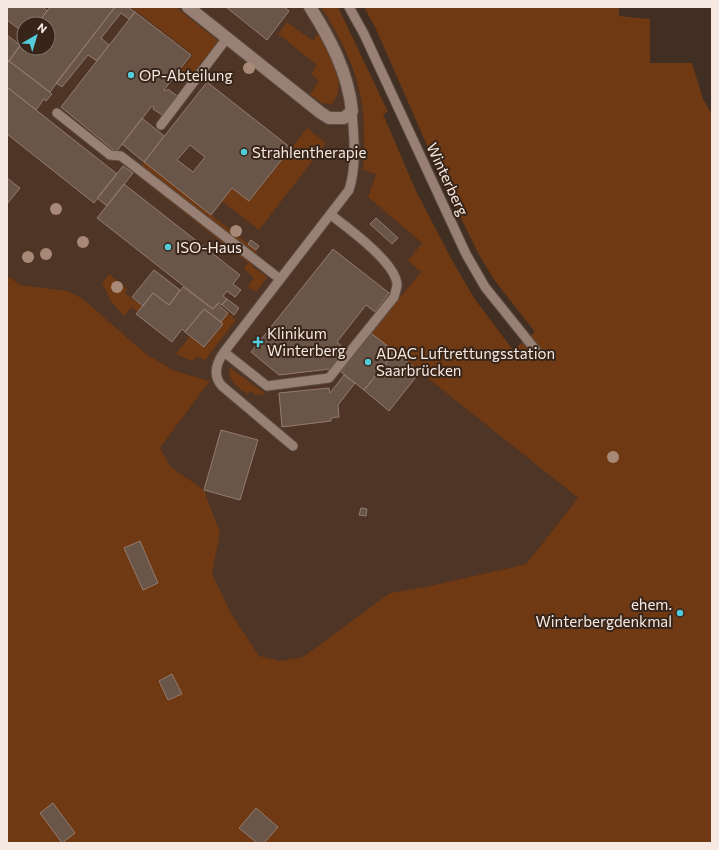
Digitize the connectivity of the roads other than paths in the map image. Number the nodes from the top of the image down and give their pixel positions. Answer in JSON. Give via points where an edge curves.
{"nodes":[{"id":1,"x":188,"y":7,"type":"edge"},
{"id":2,"x":310,"y":7,"type":"edge"},
{"id":3,"x":349,"y":7,"type":"edge"},
{"id":4,"x":227,"y":38,"type":"junction"},
{"id":5,"x":352,"y":111,"type":"junction"},
{"id":6,"x":58,"y":112,"type":"dead end"},
{"id":7,"x":160,"y":125,"type":"dead end"},
{"id":8,"x":331,"y":215,"type":"junction"},
{"id":9,"x":280,"y":279,"type":"junction"},
{"id":10,"x":224,"y":352,"type":"junction"},
{"id":11,"x":538,"y":353,"type":"dead end"},
{"id":12,"x":293,"y":446,"type":"dead end"}],
"edges":[{"from":1,"to":4,"type":"street"},
{"from":2,"to":5,"type":"street","via":[[339,59],[348,86]]},
{"from":3,"to":11,"type":"lane","name":"Winterberg","via":[[466,254],[485,287]]},
{"from":4,"to":5,"type":"street","via":[[329,118],[344,118]]},
{"from":4,"to":7,"type":"lane"},
{"from":5,"to":8,"type":"lane","via":[[352,179],[349,190]]},
{"from":6,"to":9,"type":"lane","via":[[110,155],[121,156]]},
{"from":8,"to":9,"type":"lane"},
{"from":8,"to":10,"type":"lane","via":[[383,260],[397,285],[394,297],[329,378],[267,386]]},
{"from":9,"to":10,"type":"lane"},
{"from":10,"to":12,"type":"lane","via":[[216,369],[216,377],[222,386]]}]}
